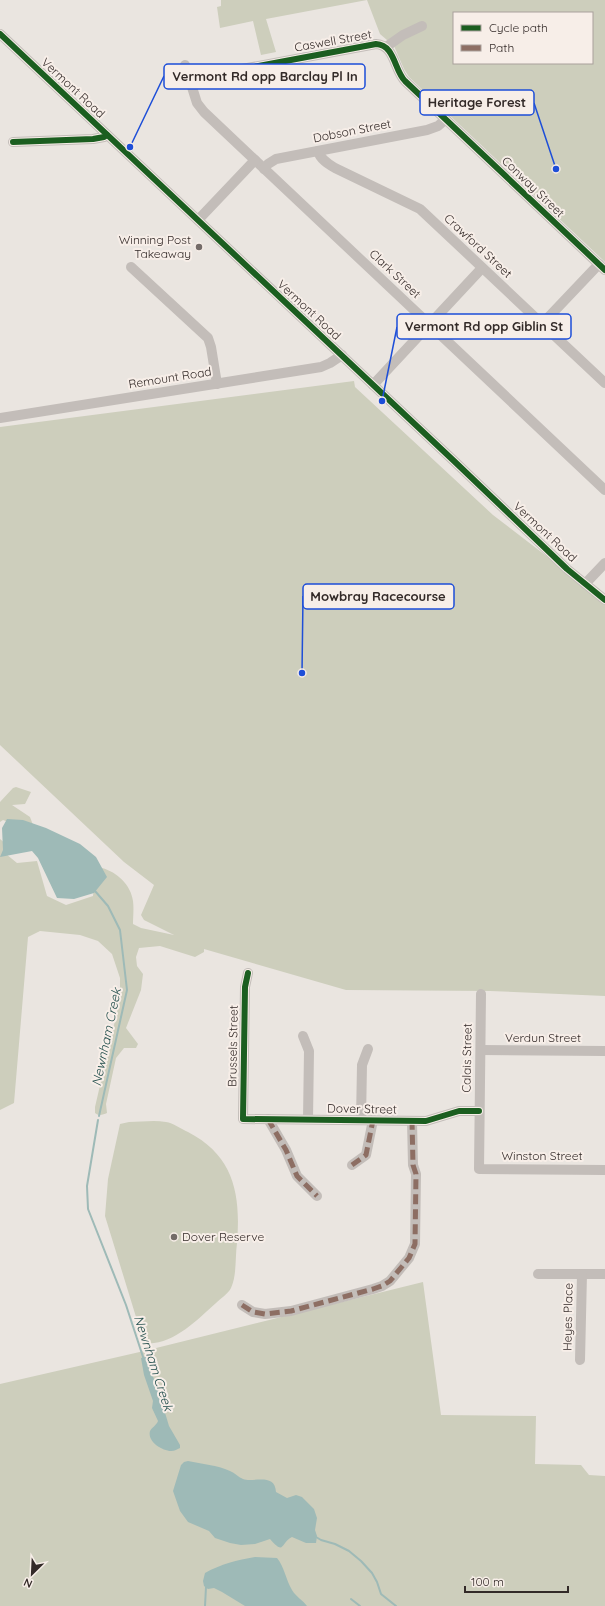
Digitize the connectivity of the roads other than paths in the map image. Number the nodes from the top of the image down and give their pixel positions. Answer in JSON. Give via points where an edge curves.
{"nodes":[{"id":1,"x":422,"y":26,"type":"dead end"},
{"id":2,"x":0,"y":34,"type":"edge"},
{"id":3,"x":386,"y":47,"type":"junction"},
{"id":4,"x":185,"y":65,"type":"dead end"},
{"id":5,"x":189,"y":79,"type":"junction"},
{"id":6,"x":446,"y":119,"type":"junction"},
{"id":7,"x":107,"y":135,"type":"junction"},
{"id":8,"x":13,"y":142,"type":"dead end"},
{"id":9,"x":318,"y":151,"type":"junction"},
{"id":10,"x":255,"y":160,"type":"junction"},
{"id":11,"x":264,"y":169,"type":"junction"},
{"id":12,"x":198,"y":220,"type":"junction"},
{"id":13,"x":131,"y":267,"type":"dead end"},
{"id":14,"x":482,"y":268,"type":"junction"},
{"id":15,"x":602,"y":268,"type":"edge"},
{"id":16,"x":543,"y":323,"type":"junction"},
{"id":17,"x":429,"y":324,"type":"junction"},
{"id":18,"x":342,"y":355,"type":"junction"},
{"id":19,"x":605,"y":383,"type":"edge"},
{"id":20,"x":217,"y":384,"type":"junction"},
{"id":21,"x":373,"y":385,"type":"junction"},
{"id":22,"x":0,"y":418,"type":"edge"},
{"id":23,"x":605,"y":490,"type":"edge"},
{"id":24,"x":605,"y":563,"type":"edge"},
{"id":25,"x":585,"y":584,"type":"junction"},
{"id":26,"x":605,"y":600,"type":"edge"},
{"id":27,"x":248,"y":973,"type":"dead end"},
{"id":28,"x":481,"y":994,"type":"dead end"},
{"id":29,"x":303,"y":1036,"type":"dead end"},
{"id":30,"x":368,"y":1049,"type":"dead end"},
{"id":31,"x":481,"y":1050,"type":"junction"},
{"id":32,"x":605,"y":1051,"type":"edge"},
{"id":33,"x":479,"y":1111,"type":"junction"},
{"id":34,"x":243,"y":1118,"type":"joint"},
{"id":35,"x":268,"y":1119,"type":"junction"},
{"id":36,"x":308,"y":1119,"type":"junction"},
{"id":37,"x":361,"y":1120,"type":"junction"},
{"id":38,"x":373,"y":1120,"type":"junction"},
{"id":39,"x":412,"y":1121,"type":"junction"},
{"id":40,"x":352,"y":1165,"type":"dead end"},
{"id":41,"x":479,"y":1169,"type":"joint"},
{"id":42,"x":605,"y":1170,"type":"edge"},
{"id":43,"x":317,"y":1196,"type":"dead end"},
{"id":44,"x":538,"y":1274,"type":"dead end"},
{"id":45,"x":582,"y":1274,"type":"junction"},
{"id":46,"x":605,"y":1274,"type":"edge"},
{"id":47,"x":242,"y":1305,"type":"dead end"},
{"id":48,"x":580,"y":1360,"type":"dead end"}],
"edges":[{"from":1,"to":3,"type":"street"},
{"from":2,"to":7,"type":"street","name":"Vermont Road"},
{"from":3,"to":5,"type":"street","name":"Caswell Street","via":[[376,44]]},
{"from":3,"to":6,"type":"street","name":"Caswell Street","via":[[401,78]]},
{"from":4,"to":5,"type":"street","name":"Clark Street"},
{"from":5,"to":10,"type":"street","name":"Clark Street","via":[[200,107]]},
{"from":6,"to":9,"type":"street","name":"Dobson Street","via":[[438,126],[427,130]]},
{"from":6,"to":15,"type":"street","name":"Conway Street"},
{"from":7,"to":8,"type":"street","via":[[93,139]]},
{"from":7,"to":12,"type":"street","name":"Vermont Road"},
{"from":9,"to":11,"type":"street","name":"Dobson Street","via":[[276,159]]},
{"from":9,"to":14,"type":"street","name":"Crawford Street","via":[[319,155],[335,168],[420,209]]},
{"from":10,"to":11,"type":"street","name":"Clark Street"},
{"from":10,"to":12,"type":"street"},
{"from":11,"to":17,"type":"street","name":"Clark Street"},
{"from":12,"to":18,"type":"street","name":"Vermont Road"},
{"from":13,"to":20,"type":"street","via":[[208,338]]},
{"from":14,"to":16,"type":"street","name":"Crawford Street"},
{"from":14,"to":17,"type":"street"},
{"from":15,"to":16,"type":"street"},
{"from":16,"to":19,"type":"street","name":"Crawford Street"},
{"from":17,"to":21,"type":"street"},
{"from":17,"to":23,"type":"street","name":"Clark Street"},
{"from":18,"to":20,"type":"street","name":"Remount Road","via":[[321,367]]},
{"from":18,"to":21,"type":"street","name":"Vermont Road"},
{"from":20,"to":22,"type":"street","name":"Remount Road"},
{"from":21,"to":25,"type":"street","name":"Vermont Road"},
{"from":24,"to":25,"type":"street"},
{"from":25,"to":26,"type":"street","name":"Vermont Road"},
{"from":27,"to":34,"type":"street","name":"Brussels Street","via":[[245,987]]},
{"from":28,"to":31,"type":"street","name":"Calais Street"},
{"from":29,"to":36,"type":"street","via":[[308,1051]]},
{"from":30,"to":37,"type":"street","via":[[362,1065]]},
{"from":31,"to":32,"type":"street","name":"Verdun Street"},
{"from":31,"to":33,"type":"street","name":"Calais Street"},
{"from":33,"to":39,"type":"street","name":"Dover Street","via":[[459,1111],[426,1121]]},
{"from":33,"to":41,"type":"street","name":"Calais Street"},
{"from":34,"to":35,"type":"street","name":"Dover Street"},
{"from":35,"to":36,"type":"street","name":"Dover Street"},
{"from":35,"to":43,"type":"street","via":[[286,1150],[296,1176]]},
{"from":36,"to":37,"type":"street","name":"Dover Street"},
{"from":37,"to":38,"type":"street","name":"Dover Street"},
{"from":38,"to":39,"type":"street","name":"Dover Street"},
{"from":38,"to":40,"type":"street","via":[[366,1155]]},
{"from":39,"to":47,"type":"street","via":[[413,1165],[416,1174],[415,1244],[409,1258],[390,1280],[373,1289],[291,1311],[265,1314],[253,1312]]},
{"from":41,"to":42,"type":"street","name":"Winston Street"},
{"from":44,"to":45,"type":"street"},
{"from":45,"to":46,"type":"street"},
{"from":45,"to":48,"type":"street","name":"Heyes Place"}]}
